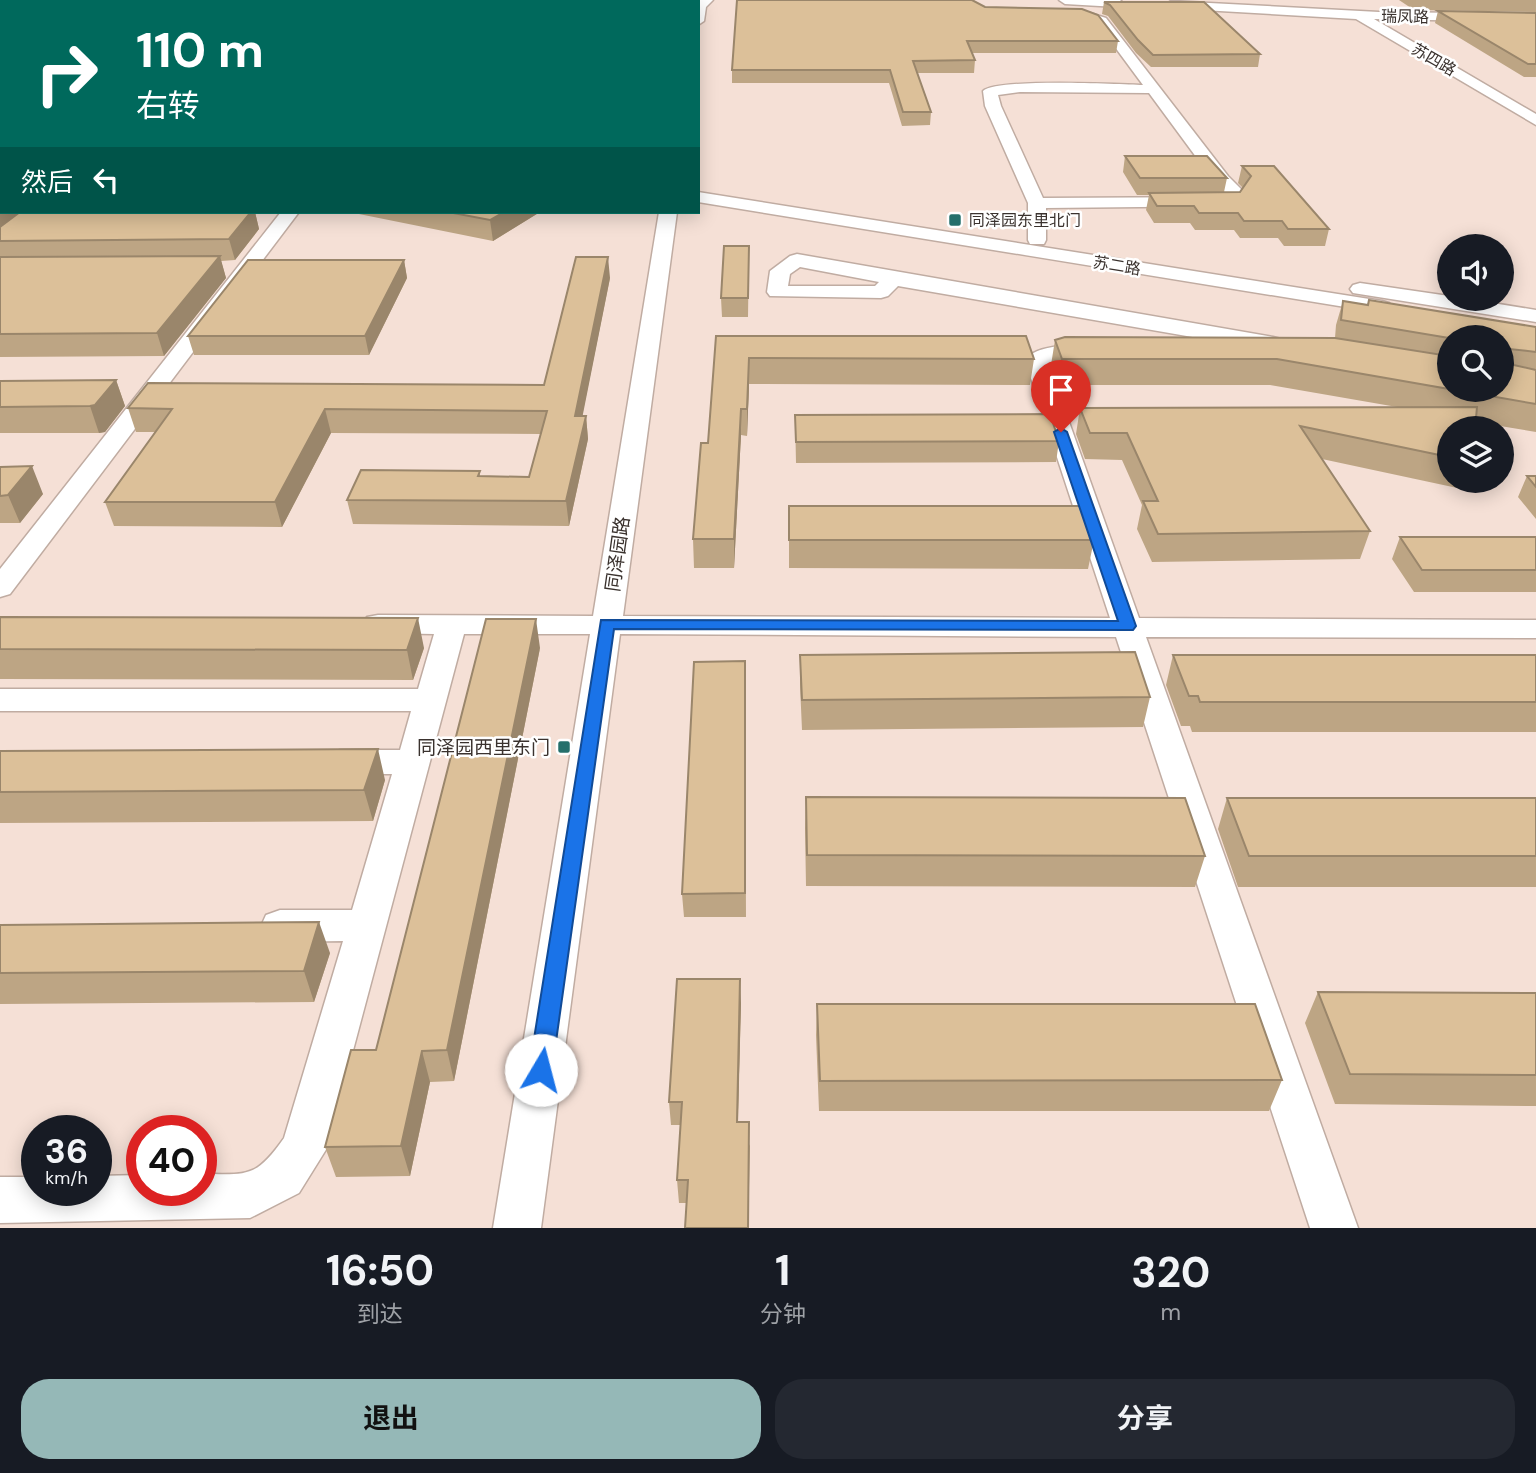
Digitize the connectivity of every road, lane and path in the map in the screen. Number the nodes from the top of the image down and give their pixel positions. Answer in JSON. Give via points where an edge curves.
{"nodes":[{"id":1,"x":1065,"y":0,"type":"edge"},
{"id":2,"x":1331,"y":0,"type":"edge"},
{"id":3,"x":1353,"y":0,"type":"edge"},
{"id":4,"x":1134,"y":4,"type":"edge"},
{"id":5,"x":1162,"y":5,"type":"edge"},
{"id":6,"x":1054,"y":13,"type":"edge"},
{"id":7,"x":1356,"y":15,"type":"junction"},
{"id":8,"x":1379,"y":16,"type":"junction"},
{"id":9,"x":1536,"y":18,"type":"edge"},
{"id":10,"x":1151,"y":89,"type":"junction"},
{"id":11,"x":1529,"y":100,"type":"edge"},
{"id":12,"x":1536,"y":109,"type":"edge"},
{"id":13,"x":1536,"y":120,"type":"edge"},
{"id":14,"x":700,"y":186,"type":"edge"},
{"id":15,"x":700,"y":197,"type":"edge"},
{"id":16,"x":1037,"y":203,"type":"junction"},
{"id":17,"x":667,"y":214,"type":"edge"},
{"id":18,"x":287,"y":216,"type":"edge"},
{"id":19,"x":257,"y":220,"type":"dead end"},
{"id":20,"x":1037,"y":240,"type":"junction"},
{"id":21,"x":219,"y":269,"type":"edge"},
{"id":22,"x":247,"y":269,"type":"junction"},
{"id":23,"x":893,"y":279,"type":"junction"},
{"id":24,"x":1536,"y":316,"type":"edge"},
{"id":25,"x":1536,"y":331,"type":"edge"},
{"id":26,"x":1217,"y":334,"type":"junction"},
{"id":27,"x":1299,"y":348,"type":"edge"},
{"id":28,"x":11,"y":558,"type":"edge"},
{"id":29,"x":0,"y":588,"type":"edge"},
{"id":30,"x":356,"y":624,"type":"edge"},
{"id":31,"x":452,"y":624,"type":"junction"},
{"id":32,"x":606,"y":624,"type":"junction"},
{"id":33,"x":1128,"y":626,"type":"junction"},
{"id":34,"x":1536,"y":629,"type":"edge"},
{"id":35,"x":0,"y":700,"type":"edge"},
{"id":36,"x":431,"y":700,"type":"junction"},
{"id":37,"x":304,"y":762,"type":"edge"},
{"id":38,"x":414,"y":762,"type":"junction"},
{"id":39,"x":368,"y":925,"type":"junction"},
{"id":40,"x":246,"y":926,"type":"edge"},
{"id":41,"x":0,"y":1199,"type":"edge"},
{"id":42,"x":517,"y":1228,"type":"edge"},
{"id":43,"x":1335,"y":1228,"type":"edge"}],
"edges":[{"from":1,"to":4,"type":"street"},
{"from":2,"to":7,"type":"street","name":"苏四路"},
{"from":3,"to":8,"type":"street","name":"苏四路"},
{"from":5,"to":7,"type":"street","name":"瑞凤路"},
{"from":6,"to":10,"type":"street","via":[[1082,14],[1102,21]]},
{"from":7,"to":8,"type":"street","name":"瑞凤路"},
{"from":7,"to":13,"type":"street","name":"苏四路"},
{"from":8,"to":9,"type":"street","name":"瑞凤路"},
{"from":8,"to":11,"type":"street","name":"苏四路"},
{"from":10,"to":16,"type":"street","via":[[990,91]]},
{"from":10,"to":16,"type":"street","via":[[1236,193],[1230,202]]},
{"from":11,"to":12,"type":"street","name":"苏四路"},
{"from":14,"to":20,"type":"street","name":"苏二路"},
{"from":15,"to":25,"type":"street","name":"苏二路"},
{"from":16,"to":20,"type":"street"},
{"from":17,"to":32,"type":"street","name":"同泽园路"},
{"from":18,"to":19,"type":"street"},
{"from":18,"to":22,"type":"street"},
{"from":20,"to":24,"type":"street","name":"苏二路"},
{"from":21,"to":22,"type":"street"},
{"from":22,"to":28,"type":"street"},
{"from":23,"to":23,"type":"street","via":[[881,292],[777,292],[780,271],[797,260]]},
{"from":23,"to":26,"type":"street"},
{"from":26,"to":27,"type":"street"},
{"from":26,"to":33,"type":"street","via":[[1208,352],[1061,352],[1036,360]]},
{"from":28,"to":29,"type":"street"},
{"from":30,"to":31,"type":"street"},
{"from":31,"to":32,"type":"street"},
{"from":31,"to":36,"type":"street"},
{"from":32,"to":33,"type":"street"},
{"from":32,"to":42,"type":"street","name":"同泽园路"},
{"from":33,"to":34,"type":"street"},
{"from":33,"to":43,"type":"street"},
{"from":35,"to":36,"type":"street"},
{"from":36,"to":38,"type":"street"},
{"from":37,"to":38,"type":"street"},
{"from":38,"to":39,"type":"street"},
{"from":39,"to":40,"type":"street"},
{"from":39,"to":41,"type":"street","via":[[304,1148],[283,1178],[250,1196]]}]}
